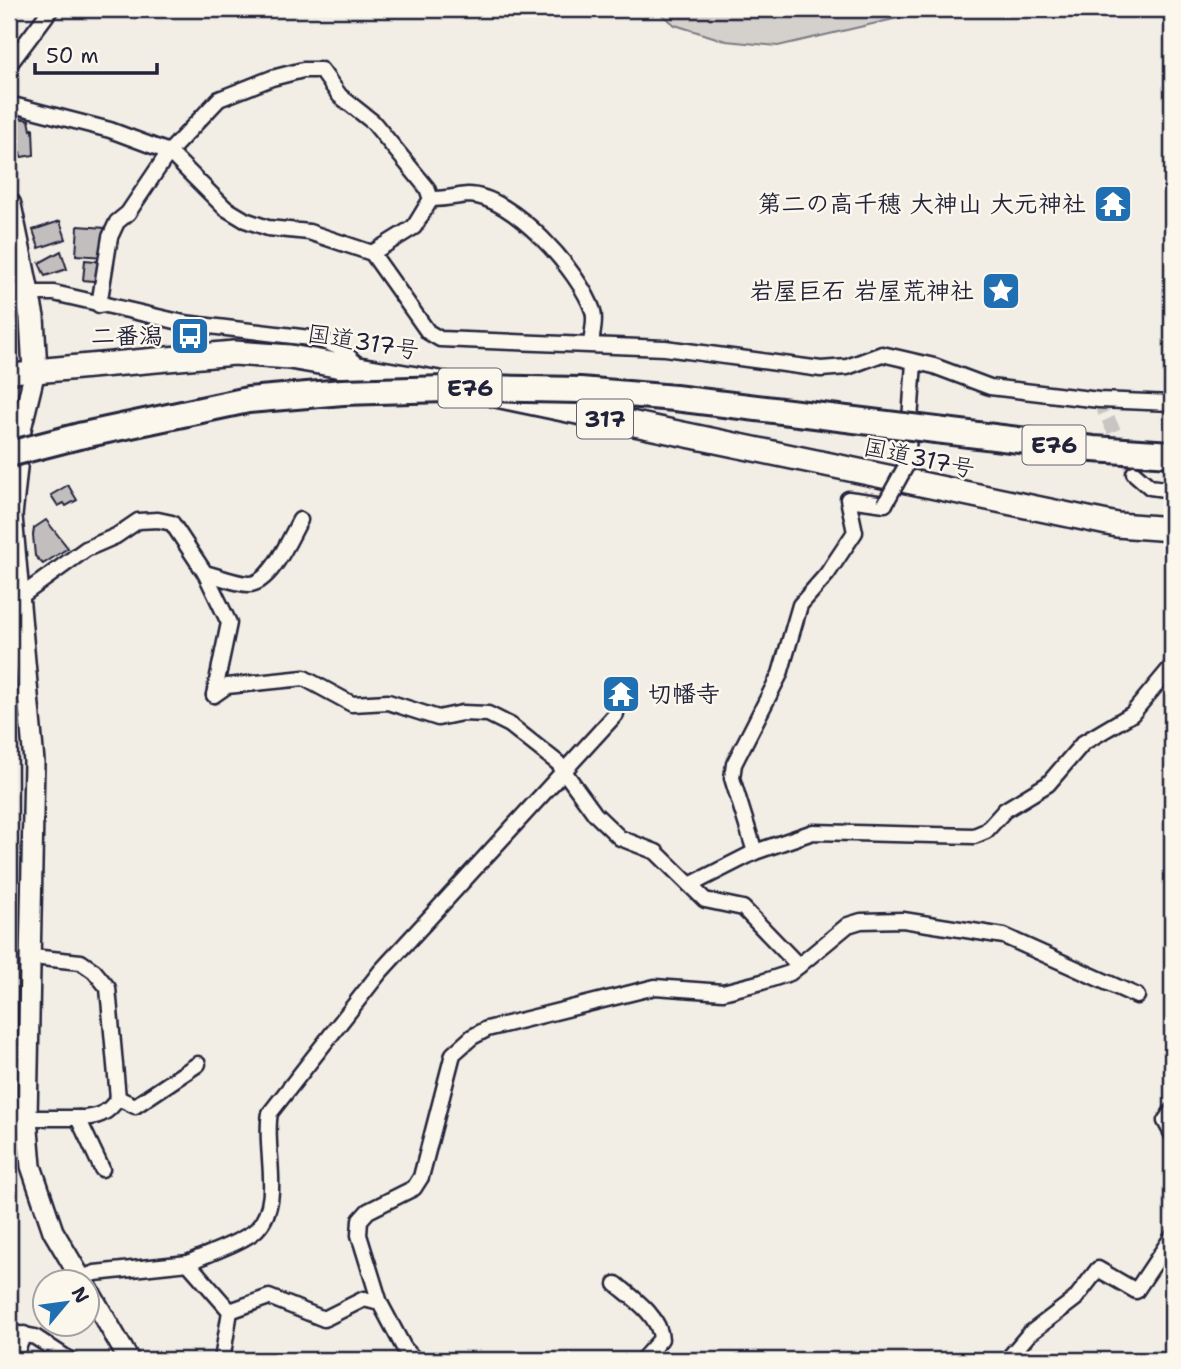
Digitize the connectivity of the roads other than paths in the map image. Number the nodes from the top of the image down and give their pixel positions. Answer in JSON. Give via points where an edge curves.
{"nodes":[{"id":1,"x":51,"y":9,"type":"edge"},
{"id":2,"x":9,"y":65,"type":"edge"},
{"id":3,"x":9,"y":104,"type":"edge"},
{"id":4,"x":169,"y":152,"type":"junction"},
{"id":5,"x":431,"y":199,"type":"junction"},
{"id":6,"x":9,"y":205,"type":"edge"},
{"id":7,"x":372,"y":253,"type":"junction"},
{"id":8,"x":15,"y":262,"type":"edge"},
{"id":9,"x":29,"y":293,"type":"junction"},
{"id":10,"x":99,"y":304,"type":"junction"},
{"id":11,"x":591,"y":343,"type":"junction"},
{"id":12,"x":914,"y":362,"type":"junction"},
{"id":13,"x":360,"y":368,"type":"junction"},
{"id":14,"x":34,"y":371,"type":"junction"},
{"id":15,"x":9,"y":374,"type":"edge"},
{"id":16,"x":1172,"y":403,"type":"edge"},
{"id":17,"x":9,"y":454,"type":"edge"},
{"id":18,"x":1172,"y":454,"type":"edge"},
{"id":19,"x":1134,"y":473,"type":"tunnel mouth"},
{"id":20,"x":1172,"y":490,"type":"edge"},
{"id":21,"x":300,"y":520,"type":"dead end"},
{"id":22,"x":1172,"y":529,"type":"edge"},
{"id":23,"x":11,"y":538,"type":"edge"},
{"id":24,"x":205,"y":573,"type":"junction"},
{"id":25,"x":17,"y":599,"type":"junction"},
{"id":26,"x":1172,"y":666,"type":"edge"},
{"id":27,"x":616,"y":714,"type":"dead end"},
{"id":28,"x":564,"y":771,"type":"junction"},
{"id":29,"x":755,"y":852,"type":"junction"},
{"id":30,"x":690,"y":885,"type":"junction"},
{"id":31,"x":32,"y":957,"type":"junction"},
{"id":32,"x":799,"y":966,"type":"junction"},
{"id":33,"x":1136,"y":996,"type":"dead end"},
{"id":34,"x":198,"y":1064,"type":"dead end"},
{"id":35,"x":118,"y":1098,"type":"junction"},
{"id":36,"x":1172,"y":1111,"type":"edge"},
{"id":37,"x":27,"y":1118,"type":"junction"},
{"id":38,"x":78,"y":1118,"type":"junction"},
{"id":39,"x":1172,"y":1134,"type":"edge"},
{"id":40,"x":102,"y":1169,"type":"dead end"},
{"id":41,"x":1172,"y":1240,"type":"edge"},
{"id":42,"x":188,"y":1263,"type":"junction"},
{"id":43,"x":75,"y":1268,"type":"edge"},
{"id":44,"x":102,"y":1272,"type":"edge"},
{"id":45,"x":616,"y":1284,"type":"dead end"},
{"id":46,"x":380,"y":1303,"type":"junction"},
{"id":47,"x":230,"y":1311,"type":"junction"},
{"id":48,"x":102,"y":1314,"type":"edge"},
{"id":49,"x":16,"y":1333,"type":"edge"},
{"id":50,"x":13,"y":1360,"type":"edge"},
{"id":51,"x":70,"y":1360,"type":"edge"},
{"id":52,"x":129,"y":1360,"type":"edge"},
{"id":53,"x":222,"y":1360,"type":"edge"},
{"id":54,"x":415,"y":1360,"type":"edge"},
{"id":55,"x":642,"y":1360,"type":"edge"},
{"id":56,"x":1007,"y":1360,"type":"edge"}],
"edges":[{"from":1,"to":2,"type":"street"},
{"from":3,"to":4,"type":"street","via":[[75,119]]},
{"from":4,"to":5,"type":"street","via":[[219,99],[272,78],[321,69],[340,96],[373,121]]},
{"from":4,"to":7,"type":"street","via":[[225,208],[245,220],[268,228],[309,232]]},
{"from":4,"to":10,"type":"street","via":[[113,229]]},
{"from":5,"to":7,"type":"street","via":[[414,226]]},
{"from":5,"to":11,"type":"street","via":[[469,195],[515,212],[574,273],[594,314]]},
{"from":6,"to":8,"type":"highway"},
{"from":7,"to":11,"type":"street","via":[[428,332],[440,339]]},
{"from":8,"to":9,"type":"highway"},
{"from":9,"to":10,"type":"street","via":[[54,293]]},
{"from":9,"to":14,"type":"highway"},
{"from":10,"to":13,"type":"street","via":[[184,323],[318,339],[338,347]]},
{"from":11,"to":12,"type":"street","via":[[821,369],[847,367],[882,355]]},
{"from":12,"to":16,"type":"street","via":[[990,387]]},
{"from":12,"to":29,"type":"street","bridge":true,"via":[[907,464],[885,504],[848,499],[855,531],[800,605],[780,674],[734,764],[732,778]]},
{"from":13,"to":14,"type":"highway","name":"国道317号","number":"317","via":[[234,353]]},
{"from":13,"to":22,"type":"highway","name":"国道317号","number":"317","via":[[1117,525]]},
{"from":14,"to":15,"type":"street"},
{"from":14,"to":23,"type":"main road","via":[[21,429]]},
{"from":17,"to":18,"type":"highway","number":"E76","bridge":true,"via":[[248,400],[480,388],[675,398],[1093,449]]},
{"from":19,"to":20,"type":"street","via":[[1150,487]]},
{"from":21,"to":24,"type":"street","via":[[263,579],[250,584]]},
{"from":23,"to":25,"type":"main road"},
{"from":24,"to":25,"type":"street","via":[[172,523],[138,521],[86,549]]},
{"from":24,"to":28,"type":"street","via":[[229,623],[214,695],[228,685],[304,678],[352,704],[388,702],[438,718],[488,714],[510,725]]},
{"from":25,"to":31,"type":"main road","via":[[34,762]]},
{"from":26,"to":29,"type":"street","via":[[1132,714],[1083,743],[1048,784],[1005,810],[986,831],[974,836],[813,832]]},
{"from":27,"to":28,"type":"street"},
{"from":28,"to":30,"type":"street","via":[[595,814],[620,838],[656,852]]},
{"from":28,"to":42,"type":"street","via":[[380,972],[270,1113],[266,1131],[271,1191],[267,1215],[256,1231]]},
{"from":29,"to":30,"type":"street"},
{"from":30,"to":32,"type":"street","via":[[705,900],[743,908]]},
{"from":31,"to":35,"type":"street","via":[[81,962],[108,988]]},
{"from":31,"to":37,"type":"main road"},
{"from":32,"to":33,"type":"street","via":[[848,925],[903,920],[1004,936]]},
{"from":32,"to":46,"type":"street","via":[[790,973],[723,992],[655,986],[487,1029],[472,1037],[453,1054],[421,1177],[414,1188],[359,1220],[359,1235]]},
{"from":34,"to":35,"type":"street","via":[[135,1107]]},
{"from":35,"to":38,"type":"street","via":[[110,1111]]},
{"from":36,"to":39,"type":"street","via":[[1165,1121]]},
{"from":37,"to":38,"type":"street"},
{"from":37,"to":43,"type":"main road","via":[[31,1166],[53,1231]]},
{"from":38,"to":40,"type":"street"},
{"from":41,"to":56,"type":"street","via":[[1136,1291],[1098,1269],[1075,1298],[1029,1334]]},
{"from":42,"to":44,"type":"street"},
{"from":42,"to":47,"type":"street"},
{"from":45,"to":55,"type":"street","via":[[639,1302],[661,1329],[661,1339]]},
{"from":46,"to":47,"type":"street","via":[[364,1299],[324,1319],[269,1297]]},
{"from":46,"to":54,"type":"street"},
{"from":47,"to":53,"type":"street"},
{"from":48,"to":52,"type":"main road"},
{"from":49,"to":50,"type":"street"},
{"from":49,"to":51,"type":"street","via":[[35,1337]]}]}
